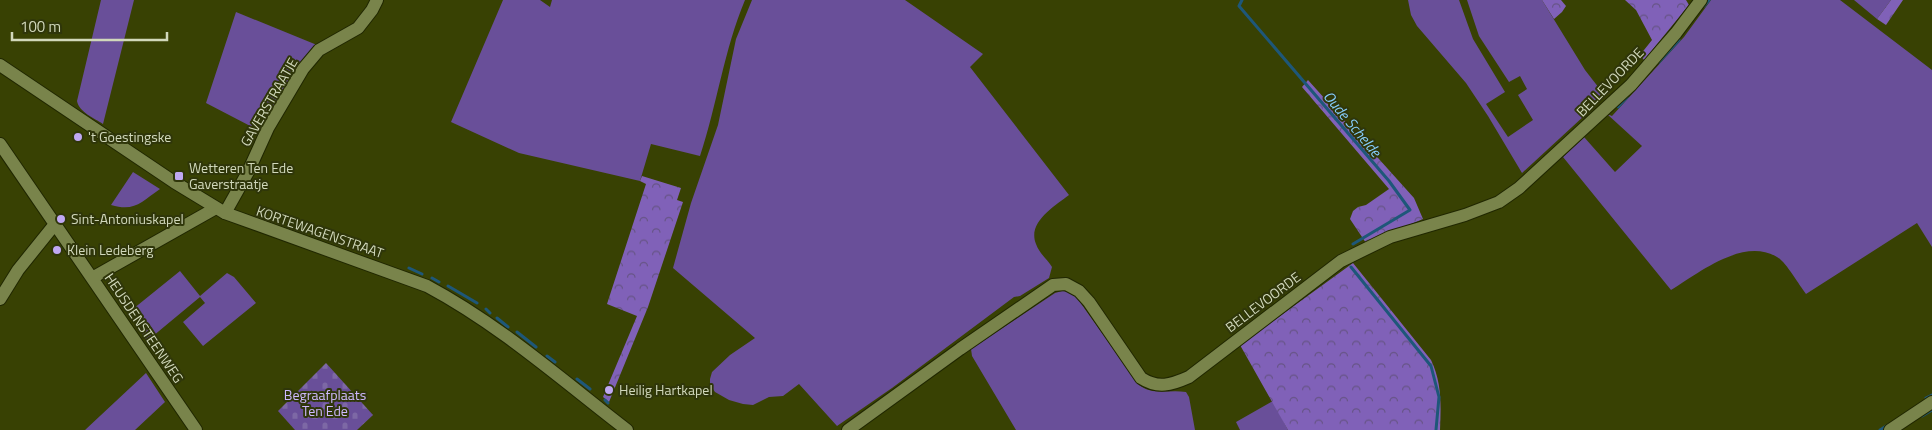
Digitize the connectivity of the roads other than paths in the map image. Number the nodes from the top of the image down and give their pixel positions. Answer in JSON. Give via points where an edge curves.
{"nodes":[{"id":1,"x":376,"y":0,"type":"edge"},
{"id":2,"x":1701,"y":0,"type":"edge"},
{"id":3,"x":0,"y":65,"type":"edge"},
{"id":4,"x":0,"y":144,"type":"edge"},
{"id":5,"x":221,"y":211,"type":"junction"},
{"id":6,"x":55,"y":224,"type":"junction"},
{"id":7,"x":92,"y":278,"type":"junction"},
{"id":8,"x":0,"y":300,"type":"edge"},
{"id":9,"x":1932,"y":402,"type":"edge"},
{"id":10,"x":196,"y":430,"type":"edge"},
{"id":11,"x":627,"y":430,"type":"edge"},
{"id":12,"x":848,"y":430,"type":"edge"},
{"id":13,"x":1890,"y":430,"type":"edge"}],
"edges":[{"from":1,"to":5,"type":"street","name":"GAVERSTRAATJE","via":[[358,28],[319,50],[303,69],[268,128],[248,172]]},
{"from":2,"to":12,"type":"street","name":"BELLEVOORDE","via":[[1630,85],[1519,188],[1499,202],[1390,237],[1341,261],[1188,377],[1165,386],[1141,378],[1079,291],[1066,284],[1053,285]]},
{"from":3,"to":5,"type":"street","name":"KORTEWAGENSTRAAT"},
{"from":4,"to":6,"type":"street","name":"HEUSDENSTEENWEG"},
{"from":5,"to":7,"type":"street"},
{"from":5,"to":11,"type":"street","name":"KORTEWAGENSTRAAT","via":[[427,286],[454,300]]},
{"from":6,"to":7,"type":"street","name":"HEUSDENSTEENWEG"},
{"from":6,"to":8,"type":"street","via":[[18,270]]},
{"from":7,"to":10,"type":"street","name":"HEUSDENSTEENWEG"},
{"from":9,"to":13,"type":"street"}]}
